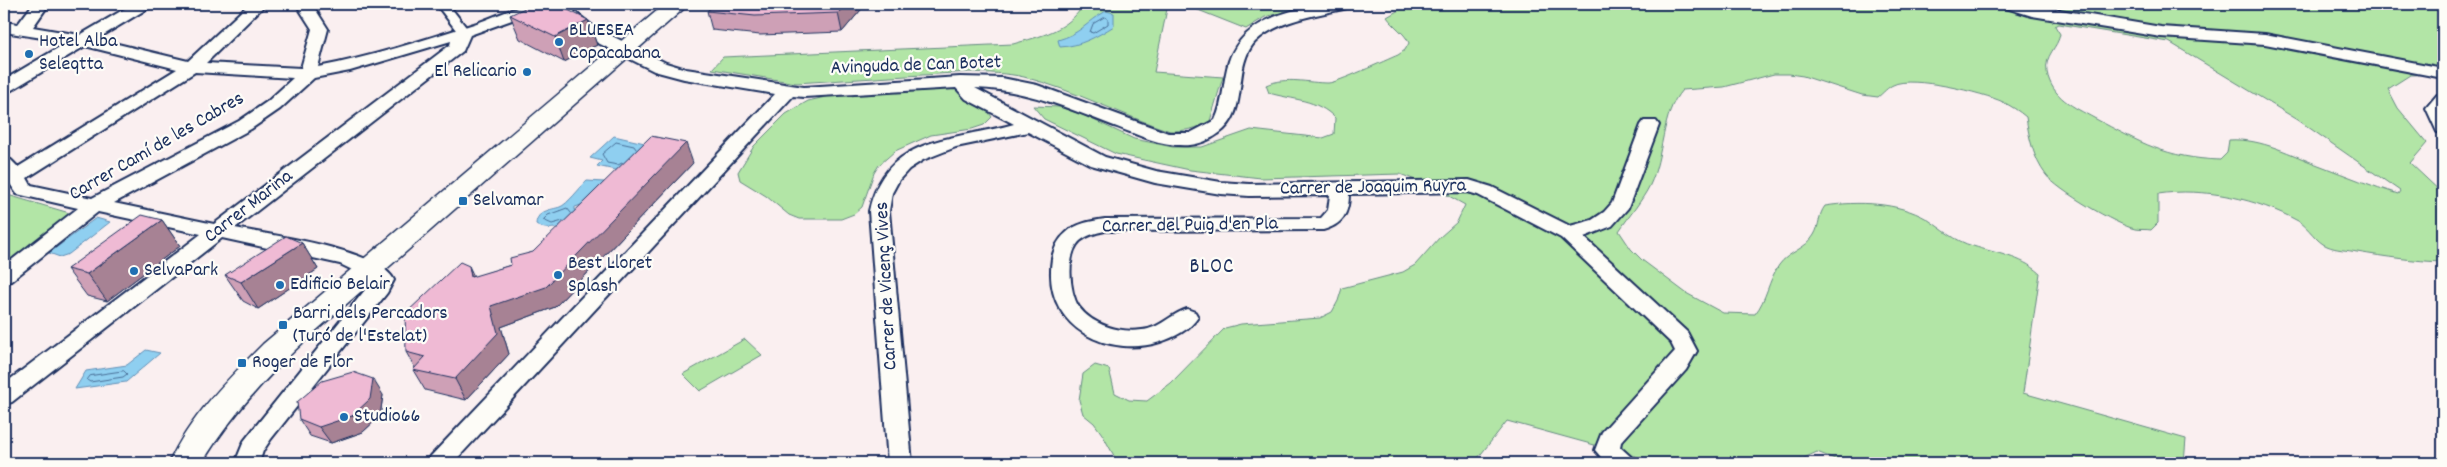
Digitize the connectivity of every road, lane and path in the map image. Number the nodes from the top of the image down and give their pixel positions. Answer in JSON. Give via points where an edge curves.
{"nodes":[{"id":1,"x":40,"y":4,"type":"edge"},
{"id":2,"x":144,"y":4,"type":"edge"},
{"id":3,"x":258,"y":4,"type":"edge"},
{"id":4,"x":304,"y":4,"type":"edge"},
{"id":5,"x":442,"y":4,"type":"edge"},
{"id":6,"x":542,"y":4,"type":"edge"},
{"id":7,"x":555,"y":4,"type":"edge"},
{"id":8,"x":668,"y":4,"type":"edge"},
{"id":9,"x":678,"y":4,"type":"edge"},
{"id":10,"x":1345,"y":4,"type":"edge"},
{"id":11,"x":2009,"y":4,"type":"edge"},
{"id":12,"x":4,"y":27,"type":"edge"},
{"id":13,"x":21,"y":31,"type":"junction"},
{"id":14,"x":463,"y":31,"type":"junction"},
{"id":15,"x":80,"y":40,"type":"junction"},
{"id":16,"x":622,"y":50,"type":"junction"},
{"id":17,"x":192,"y":67,"type":"junction"},
{"id":18,"x":2443,"y":73,"type":"edge"},
{"id":19,"x":308,"y":74,"type":"junction"},
{"id":20,"x":968,"y":82,"type":"junction"},
{"id":21,"x":1011,"y":84,"type":"junction"},
{"id":22,"x":4,"y":87,"type":"edge"},
{"id":23,"x":788,"y":91,"type":"junction"},
{"id":24,"x":2443,"y":99,"type":"edge"},
{"id":25,"x":990,"y":102,"type":"junction"},
{"id":26,"x":1009,"y":114,"type":"junction"},
{"id":27,"x":1029,"y":124,"type":"junction"},
{"id":28,"x":1650,"y":125,"type":"dead end"},
{"id":29,"x":2443,"y":128,"type":"edge"},
{"id":30,"x":975,"y":137,"type":"junction"},
{"id":31,"x":10,"y":170,"type":"edge"},
{"id":32,"x":1340,"y":187,"type":"junction"},
{"id":33,"x":93,"y":206,"type":"junction"},
{"id":34,"x":218,"y":231,"type":"junction"},
{"id":35,"x":1568,"y":233,"type":"junction"},
{"id":36,"x":369,"y":268,"type":"junction"},
{"id":37,"x":4,"y":276,"type":"edge"},
{"id":38,"x":1187,"y":317,"type":"dead end"},
{"id":39,"x":4,"y":396,"type":"edge"},
{"id":40,"x":190,"y":454,"type":"edge"},
{"id":41,"x":170,"y":463,"type":"edge"},
{"id":42,"x":247,"y":463,"type":"edge"},
{"id":43,"x":438,"y":463,"type":"edge"},
{"id":44,"x":900,"y":463,"type":"edge"},
{"id":45,"x":1622,"y":463,"type":"edge"}],
"edges":[{"from":1,"to":13,"type":"street"},
{"from":2,"to":15,"type":"street"},
{"from":3,"to":17,"type":"street"},
{"from":4,"to":19,"type":"street","via":[[320,28]]},
{"from":5,"to":14,"type":"street"},
{"from":6,"to":14,"type":"street","via":[[480,28]]},
{"from":7,"to":16,"type":"street","name":"Avinguda de Can Botet","via":[[588,31]]},
{"from":8,"to":16,"type":"main road","via":[[632,35]]},
{"from":9,"to":16,"type":"main road"},
{"from":10,"to":21,"type":"street","name":"Avinguda de Can Botet","via":[[1276,23],[1253,34],[1240,54],[1226,115],[1222,123],[1204,135],[1166,139],[1153,136]]},
{"from":11,"to":18,"type":"street","via":[[2032,11],[2161,32],[2264,39]]},
{"from":12,"to":13,"type":"street"},
{"from":13,"to":15,"type":"street"},
{"from":14,"to":19,"type":"street","via":[[344,67]]},
{"from":14,"to":34,"type":"street","name":"Carrer Marina","via":[[457,47]]},
{"from":15,"to":17,"type":"street"},
{"from":15,"to":22,"type":"street"},
{"from":16,"to":23,"type":"street","name":"Avinguda de Can Botet","via":[[676,72]]},
{"from":16,"to":36,"type":"main road"},
{"from":17,"to":19,"type":"street"},
{"from":17,"to":31,"type":"street"},
{"from":19,"to":33,"type":"street","name":"Carrer Camí de les Cabres","via":[[274,105],[245,125]]},
{"from":20,"to":21,"type":"street","name":"Avinguda de Can Botet"},
{"from":20,"to":23,"type":"street","name":"Avinguda de Can Botet"},
{"from":20,"to":25,"type":"street","name":"Carrer de Joaquim Ruyra","via":[[967,91]]},
{"from":21,"to":25,"type":"street","via":[[994,93]]},
{"from":23,"to":43,"type":"street"},
{"from":24,"to":29,"type":"street","via":[[2435,108]]},
{"from":25,"to":26,"type":"street","name":"Carrer de Joaquim Ruyra"},
{"from":26,"to":27,"type":"street","name":"Carrer de Joaquim Ruyra"},
{"from":26,"to":30,"type":"street","name":"Carrer de Vicenç Vives"},
{"from":27,"to":30,"type":"street","name":"Carrer de Vicenç Vives","via":[[1017,130]]},
{"from":27,"to":32,"type":"street","name":"Carrer de Joaquim Ruyra","via":[[1098,161],[1155,177],[1234,189]]},
{"from":28,"to":35,"type":"street","via":[[1622,204],[1615,214],[1585,231]]},
{"from":30,"to":44,"type":"street","name":"Carrer de Vicenç Vives","via":[[933,148],[910,159],[892,174],[882,193],[879,211]]},
{"from":31,"to":33,"type":"street","via":[[24,190]]},
{"from":32,"to":35,"type":"street","name":"Carrer de Joaquim Ruyra","via":[[1469,186]]},
{"from":32,"to":38,"type":"street","name":"Carrer del Puig d'en Pla","via":[[1337,215],[1334,220],[1322,224],[1105,225],[1084,230],[1066,244],[1059,266],[1064,294],[1073,314],[1091,327],[1109,335],[1153,337]]},
{"from":33,"to":34,"type":"street"},
{"from":33,"to":37,"type":"street","name":"Carrer Camí de les Cabres"},
{"from":34,"to":36,"type":"street","via":[[345,258]]},
{"from":34,"to":39,"type":"street","name":"Carrer Marina"},
{"from":35,"to":45,"type":"street","name":"Carrer de Joaquim Ruyra","via":[[1679,338],[1686,351],[1678,364],[1610,438],[1607,450]]},
{"from":36,"to":40,"type":"main road","via":[[259,366],[217,413]]},
{"from":36,"to":42,"type":"street","via":[[382,276],[384,280],[380,288],[262,433]]},
{"from":40,"to":41,"type":"street"}]}
